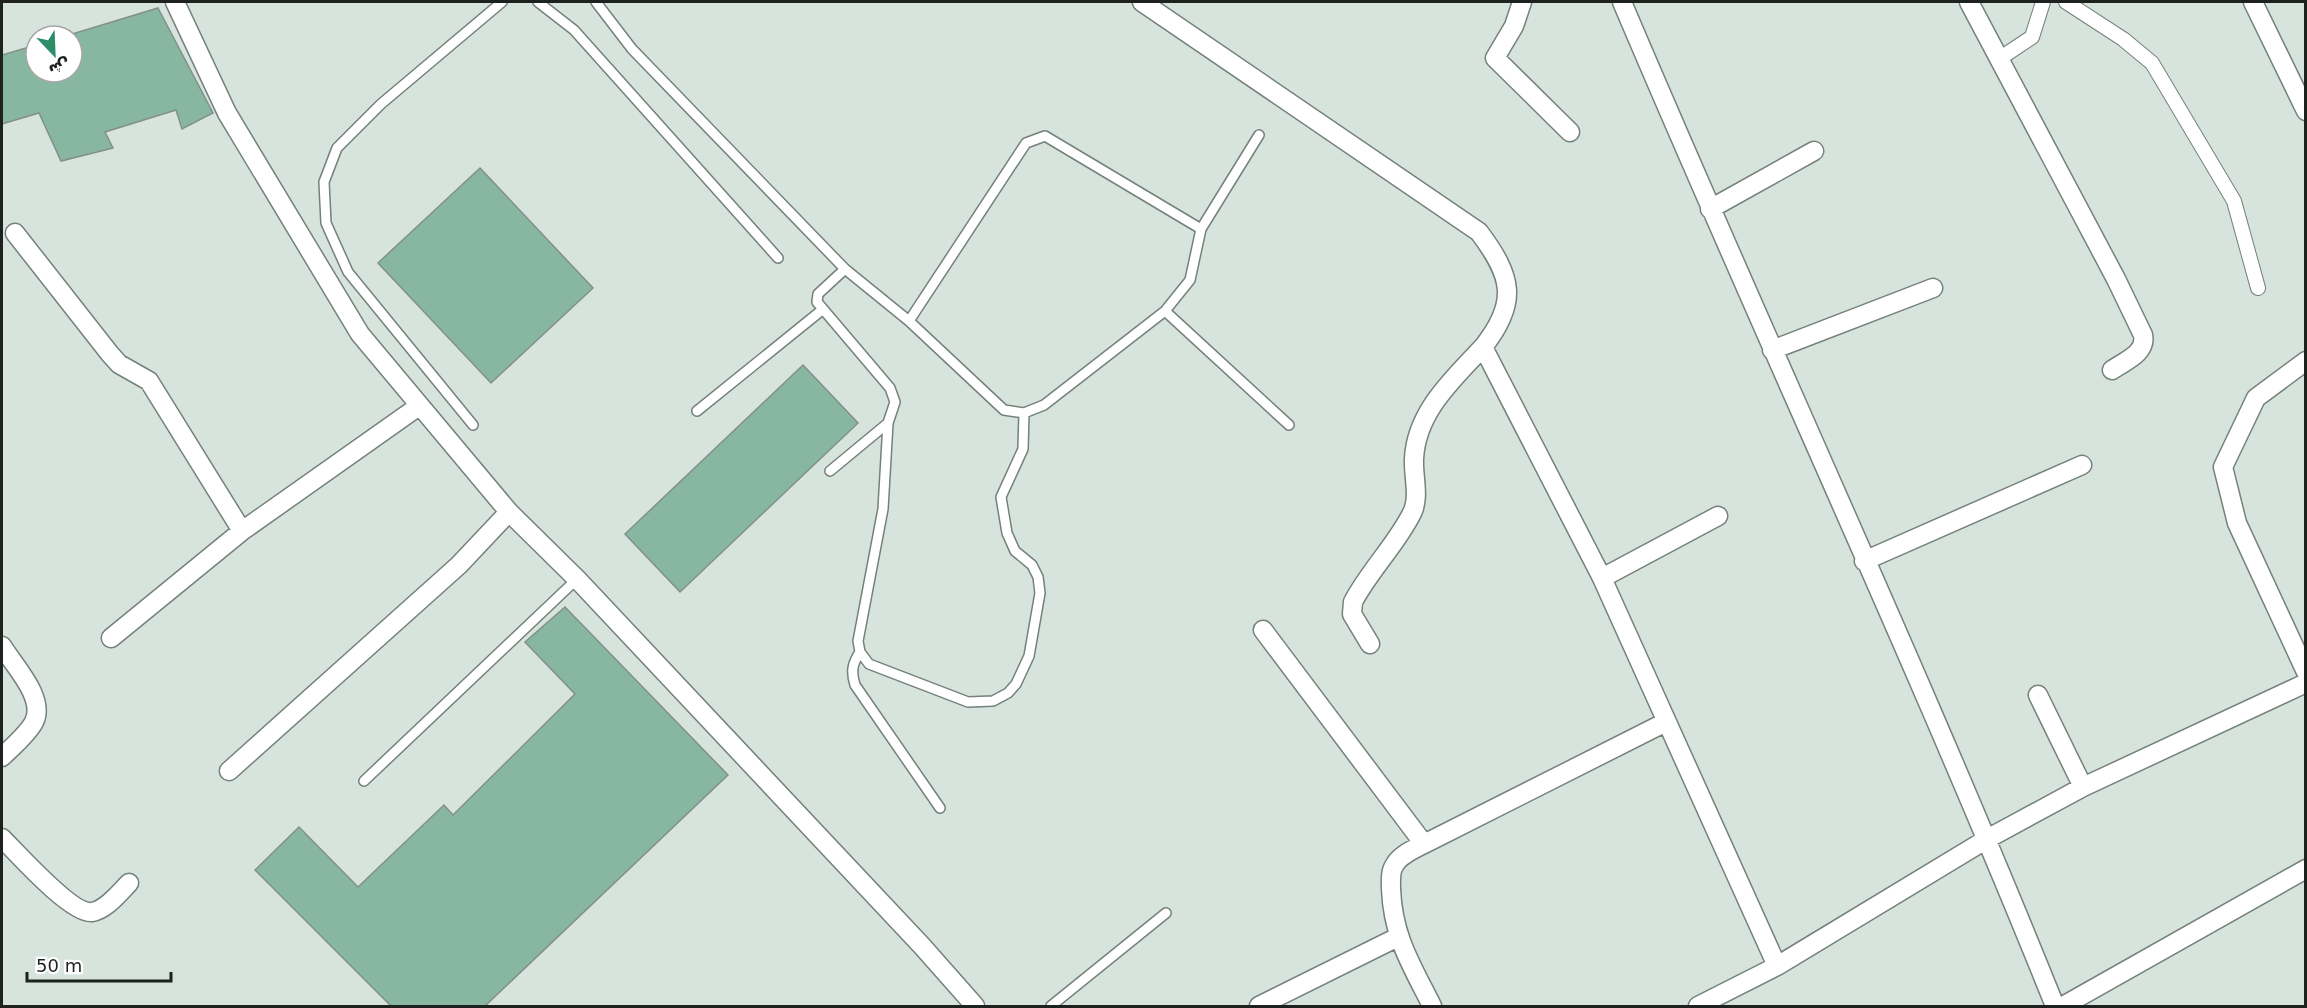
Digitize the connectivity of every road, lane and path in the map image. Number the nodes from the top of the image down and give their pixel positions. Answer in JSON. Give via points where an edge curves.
{"nodes":[{"id":1,"x":176,"y":2,"type":"edge"},
{"id":2,"x":502,"y":2,"type":"edge"},
{"id":3,"x":538,"y":2,"type":"edge"},
{"id":4,"x":596,"y":2,"type":"edge"},
{"id":5,"x":1142,"y":2,"type":"edge"},
{"id":6,"x":1522,"y":2,"type":"edge"},
{"id":7,"x":1622,"y":2,"type":"edge"},
{"id":8,"x":1969,"y":2,"type":"edge"},
{"id":9,"x":2043,"y":2,"type":"edge"},
{"id":10,"x":2066,"y":2,"type":"edge"},
{"id":11,"x":2253,"y":2,"type":"edge"},
{"id":12,"x":1999,"y":59,"type":"junction"},
{"id":13,"x":2306,"y":111,"type":"edge"},
{"id":14,"x":1569,"y":132,"type":"dead end"},
{"id":15,"x":1259,"y":135,"type":"dead end"},
{"id":16,"x":1814,"y":151,"type":"dead end"},
{"id":17,"x":1710,"y":209,"type":"junction"},
{"id":18,"x":1201,"y":229,"type":"junction"},
{"id":19,"x":15,"y":233,"type":"dead end"},
{"id":20,"x":778,"y":258,"type":"dead end"},
{"id":21,"x":845,"y":269,"type":"junction"},
{"id":22,"x":1933,"y":288,"type":"dead end"},
{"id":23,"x":2258,"y":288,"type":"dead end"},
{"id":24,"x":822,"y":310,"type":"junction"},
{"id":25,"x":1166,"y":311,"type":"junction"},
{"id":26,"x":909,"y":321,"type":"junction"},
{"id":27,"x":1483,"y":348,"type":"junction"},
{"id":28,"x":1772,"y":350,"type":"junction"},
{"id":29,"x":2306,"y":361,"type":"edge"},
{"id":30,"x":2112,"y":370,"type":"dead end"},
{"id":31,"x":419,"y":406,"type":"junction"},
{"id":32,"x":697,"y":411,"type":"dead end"},
{"id":33,"x":1024,"y":413,"type":"junction"},
{"id":34,"x":888,"y":423,"type":"junction"},
{"id":35,"x":473,"y":425,"type":"dead end"},
{"id":36,"x":1289,"y":425,"type":"dead end"},
{"id":37,"x":2082,"y":465,"type":"dead end"},
{"id":38,"x":830,"y":471,"type":"dead end"},
{"id":39,"x":509,"y":512,"type":"junction"},
{"id":40,"x":1718,"y":516,"type":"dead end"},
{"id":41,"x":242,"y":531,"type":"junction"},
{"id":42,"x":1864,"y":561,"type":"junction"},
{"id":43,"x":1602,"y":578,"type":"junction"},
{"id":44,"x":577,"y":579,"type":"junction"},
{"id":45,"x":1263,"y":630,"type":"dead end"},
{"id":46,"x":111,"y":638,"type":"dead end"},
{"id":47,"x":1370,"y":644,"type":"dead end"},
{"id":48,"x":2,"y":646,"type":"edge"},
{"id":49,"x":860,"y":652,"type":"junction"},
{"id":50,"x":2306,"y":672,"type":"edge"},
{"id":51,"x":2306,"y":683,"type":"edge"},
{"id":52,"x":2038,"y":695,"type":"dead end"},
{"id":53,"x":1666,"y":722,"type":"junction"},
{"id":54,"x":2,"y":757,"type":"edge"},
{"id":55,"x":229,"y":771,"type":"dead end"},
{"id":56,"x":364,"y":781,"type":"dead end"},
{"id":57,"x":2083,"y":788,"type":"junction"},
{"id":58,"x":940,"y":808,"type":"dead end"},
{"id":59,"x":2,"y":838,"type":"edge"},
{"id":60,"x":1988,"y":839,"type":"junction"},
{"id":61,"x":1424,"y":844,"type":"junction"},
{"id":62,"x":2306,"y":869,"type":"edge"},
{"id":63,"x":129,"y":883,"type":"dead end"},
{"id":64,"x":1166,"y":913,"type":"dead end"},
{"id":65,"x":1398,"y":937,"type":"junction"},
{"id":66,"x":1778,"y":966,"type":"junction"},
{"id":67,"x":975,"y":1006,"type":"edge"},
{"id":68,"x":1051,"y":1006,"type":"edge"},
{"id":69,"x":1258,"y":1006,"type":"edge"},
{"id":70,"x":1432,"y":1006,"type":"edge"},
{"id":71,"x":1698,"y":1006,"type":"edge"},
{"id":72,"x":2055,"y":1006,"type":"edge"},
{"id":73,"x":2063,"y":1006,"type":"edge"}],
"edges":[{"from":1,"to":31,"type":"street","via":[[227,113],[325,278],[360,334]]},
{"from":2,"to":35,"type":"lane","via":[[381,104],[337,148],[324,182],[326,223],[348,272]]},
{"from":3,"to":20,"type":"lane","via":[[574,30]]},
{"from":4,"to":21,"type":"lane","via":[[632,49]]},
{"from":5,"to":27,"type":"street","via":[[1479,232],[1499,259],[1509,286],[1497,330]]},
{"from":6,"to":14,"type":"street","via":[[1514,26],[1495,58]]},
{"from":7,"to":17,"type":"street"},
{"from":8,"to":12,"type":"street"},
{"from":9,"to":12,"type":"street","via":[[2031,37]]},
{"from":10,"to":23,"type":"street","via":[[2152,63],[2234,201]]},
{"from":11,"to":13,"type":"street"},
{"from":12,"to":30,"type":"street","via":[[2143,335],[2142,350]]},
{"from":15,"to":18,"type":"lane"},
{"from":16,"to":17,"type":"street"},
{"from":17,"to":28,"type":"street"},
{"from":18,"to":25,"type":"lane","via":[[1190,280]]},
{"from":18,"to":26,"type":"lane","via":[[1045,136],[1026,143]]},
{"from":19,"to":41,"type":"street","via":[[119,364],[149,381]]},
{"from":21,"to":24,"type":"lane","via":[[819,294],[817,302]]},
{"from":21,"to":26,"type":"lane"},
{"from":22,"to":28,"type":"street"},
{"from":24,"to":32,"type":"lane"},
{"from":24,"to":34,"type":"lane","via":[[890,388],[895,402]]},
{"from":25,"to":33,"type":"lane","via":[[1044,405]]},
{"from":25,"to":36,"type":"lane"},
{"from":26,"to":33,"type":"lane","via":[[1004,410]]},
{"from":27,"to":43,"type":"street"},
{"from":27,"to":47,"type":"street","via":[[1432,405],[1418,432],[1413,512],[1353,602],[1352,614]]},
{"from":28,"to":42,"type":"street"},
{"from":29,"to":50,"type":"street","via":[[2256,398],[2223,467],[2238,523]]},
{"from":31,"to":39,"type":"street"},
{"from":31,"to":41,"type":"street"},
{"from":33,"to":49,"type":"lane","via":[[1023,449],[1001,497],[1007,533],[1015,551],[1032,565],[1040,593],[1029,656],[1016,684],[993,701],[968,702],[869,664]]},
{"from":34,"to":38,"type":"lane"},
{"from":34,"to":49,"type":"lane","via":[[883,509],[858,641]]},
{"from":37,"to":42,"type":"street"},
{"from":39,"to":44,"type":"street"},
{"from":39,"to":55,"type":"street","via":[[459,565]]},
{"from":40,"to":43,"type":"street"},
{"from":41,"to":46,"type":"street"},
{"from":42,"to":60,"type":"street"},
{"from":43,"to":53,"type":"street"},
{"from":44,"to":56,"type":"lane"},
{"from":44,"to":67,"type":"street"},
{"from":45,"to":61,"type":"street"},
{"from":48,"to":54,"type":"street","via":[[37,706],[29,730]]},
{"from":49,"to":58,"type":"lane","via":[[853,662],[855,685]]},
{"from":51,"to":57,"type":"street"},
{"from":52,"to":57,"type":"street"},
{"from":53,"to":61,"type":"street"},
{"from":53,"to":66,"type":"street"},
{"from":57,"to":60,"type":"street"},
{"from":59,"to":63,"type":"street","via":[[83,912],[106,905]]},
{"from":60,"to":66,"type":"street"},
{"from":60,"to":72,"type":"street"},
{"from":61,"to":65,"type":"street","via":[[1393,866],[1393,918]]},
{"from":62,"to":73,"type":"street"},
{"from":64,"to":68,"type":"lane"},
{"from":65,"to":69,"type":"street"},
{"from":65,"to":70,"type":"street"},
{"from":66,"to":71,"type":"street"}]}
